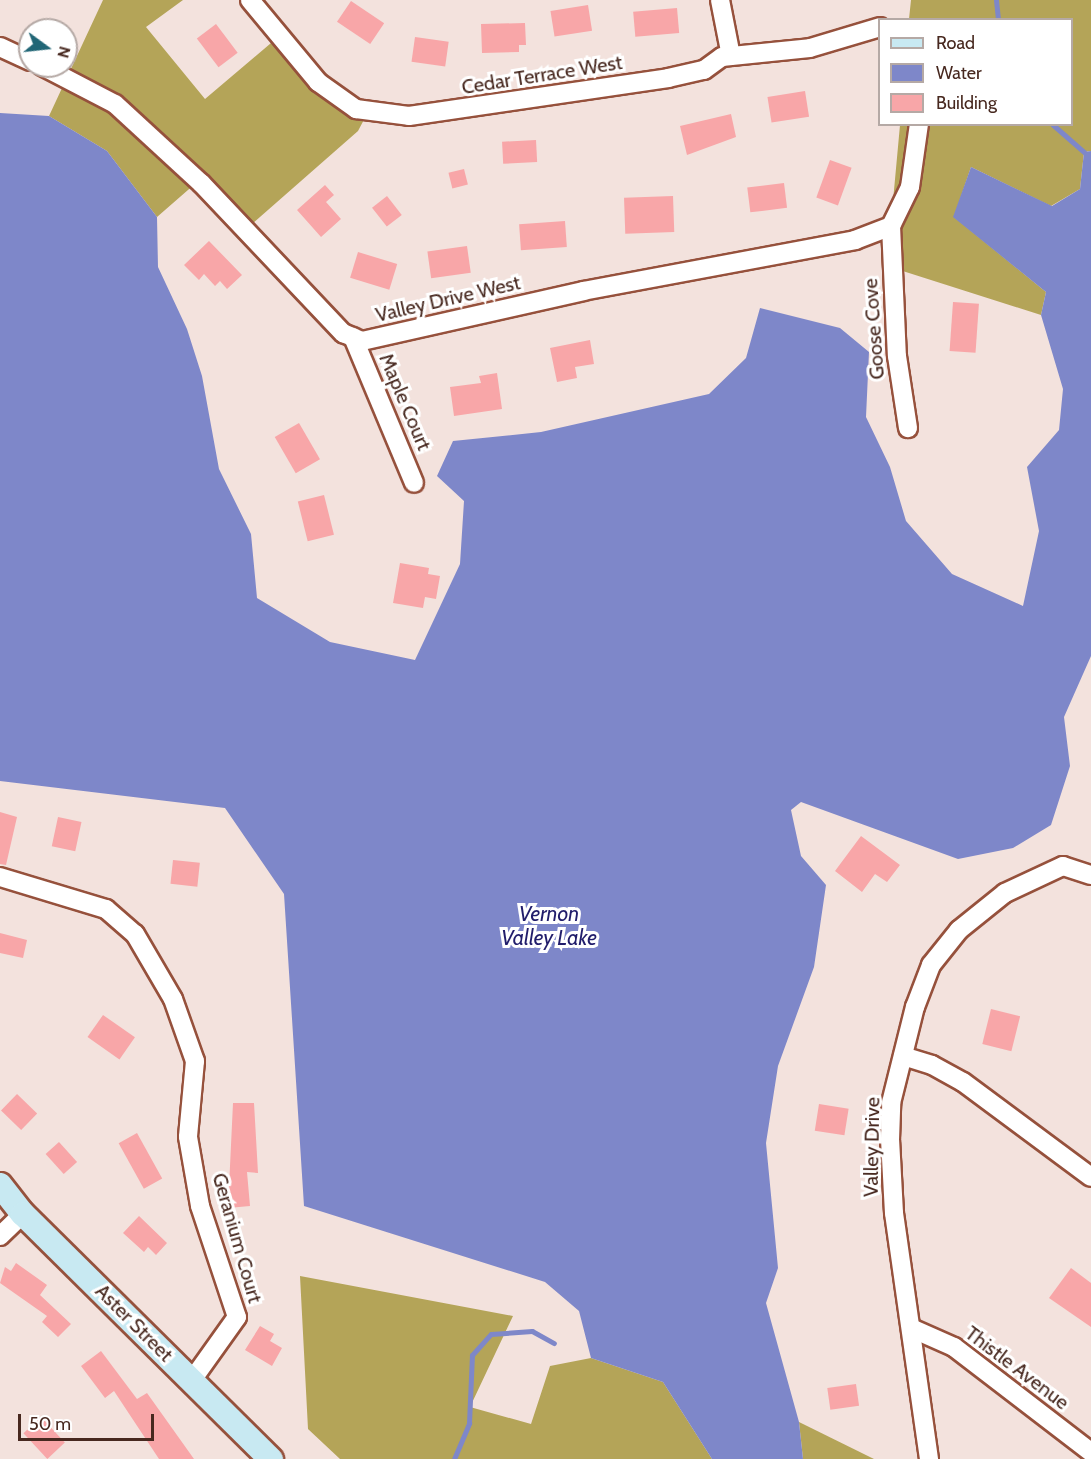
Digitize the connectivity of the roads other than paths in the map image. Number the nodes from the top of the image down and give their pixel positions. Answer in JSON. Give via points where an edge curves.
{"nodes":[{"id":1,"x":250,"y":0,"type":"edge"},
{"id":2,"x":720,"y":0,"type":"edge"},
{"id":3,"x":878,"y":27,"type":"edge"},
{"id":4,"x":0,"y":47,"type":"edge"},
{"id":5,"x":18,"y":55,"type":"edge"},
{"id":6,"x":731,"y":56,"type":"junction"},
{"id":7,"x":65,"y":78,"type":"edge"},
{"id":8,"x":919,"y":126,"type":"edge"},
{"id":9,"x":891,"y":226,"type":"junction"},
{"id":10,"x":353,"y":337,"type":"junction"},
{"id":11,"x":908,"y":428,"type":"dead end"},
{"id":12,"x":414,"y":483,"type":"dead end"},
{"id":13,"x":1091,"y":874,"type":"edge"},
{"id":14,"x":0,"y":877,"type":"edge"},
{"id":15,"x":903,"y":1056,"type":"junction"},
{"id":16,"x":1091,"y":1177,"type":"edge"},
{"id":17,"x":0,"y":1185,"type":"edge"},
{"id":18,"x":23,"y":1214,"type":"junction"},
{"id":19,"x":0,"y":1236,"type":"edge"},
{"id":20,"x":911,"y":1328,"type":"junction"},
{"id":21,"x":192,"y":1380,"type":"junction"},
{"id":22,"x":1091,"y":1452,"type":"edge"},
{"id":23,"x":271,"y":1459,"type":"edge"},
{"id":24,"x":929,"y":1459,"type":"edge"}],
"edges":[{"from":1,"to":6,"type":"street","name":"Cedar Terrace West","via":[[318,82],[356,109],[388,115],[437,114],[668,78],[704,70]]},
{"from":2,"to":6,"type":"street"},
{"from":3,"to":6,"type":"street","name":"Cedar Terrace West","via":[[810,48]]},
{"from":4,"to":5,"type":"street"},
{"from":7,"to":10,"type":"street","name":"Valley Drive West","via":[[116,104],[201,183],[343,333]]},
{"from":8,"to":9,"type":"street","via":[[910,187]]},
{"from":9,"to":10,"type":"street","name":"Valley Drive West","via":[[855,240],[583,291],[416,332],[362,341]]},
{"from":9,"to":11,"type":"street","name":"Goose Cove","via":[[897,356]]},
{"from":10,"to":12,"type":"street","name":"Maple Court"},
{"from":13,"to":15,"type":"street","name":"Valley Drive","via":[[1063,866],[1036,876],[1005,893],[959,930],[931,965]]},
{"from":14,"to":21,"type":"street","name":"Geranium Court","via":[[106,909],[135,934],[172,999],[195,1061],[188,1137],[200,1206],[237,1317]]},
{"from":15,"to":16,"type":"street","via":[[932,1065],[963,1082]]},
{"from":15,"to":20,"type":"street","name":"Valley Drive","via":[[891,1103],[890,1140],[894,1213]]},
{"from":17,"to":18,"type":"street","name":"Aster Street"},
{"from":18,"to":19,"type":"street"},
{"from":18,"to":21,"type":"street","name":"Aster Street"},
{"from":20,"to":22,"type":"street","name":"Thistle Avenue","via":[[954,1347]]},
{"from":20,"to":24,"type":"street","name":"Valley Drive"},
{"from":21,"to":23,"type":"street","name":"Aster Street"}]}
